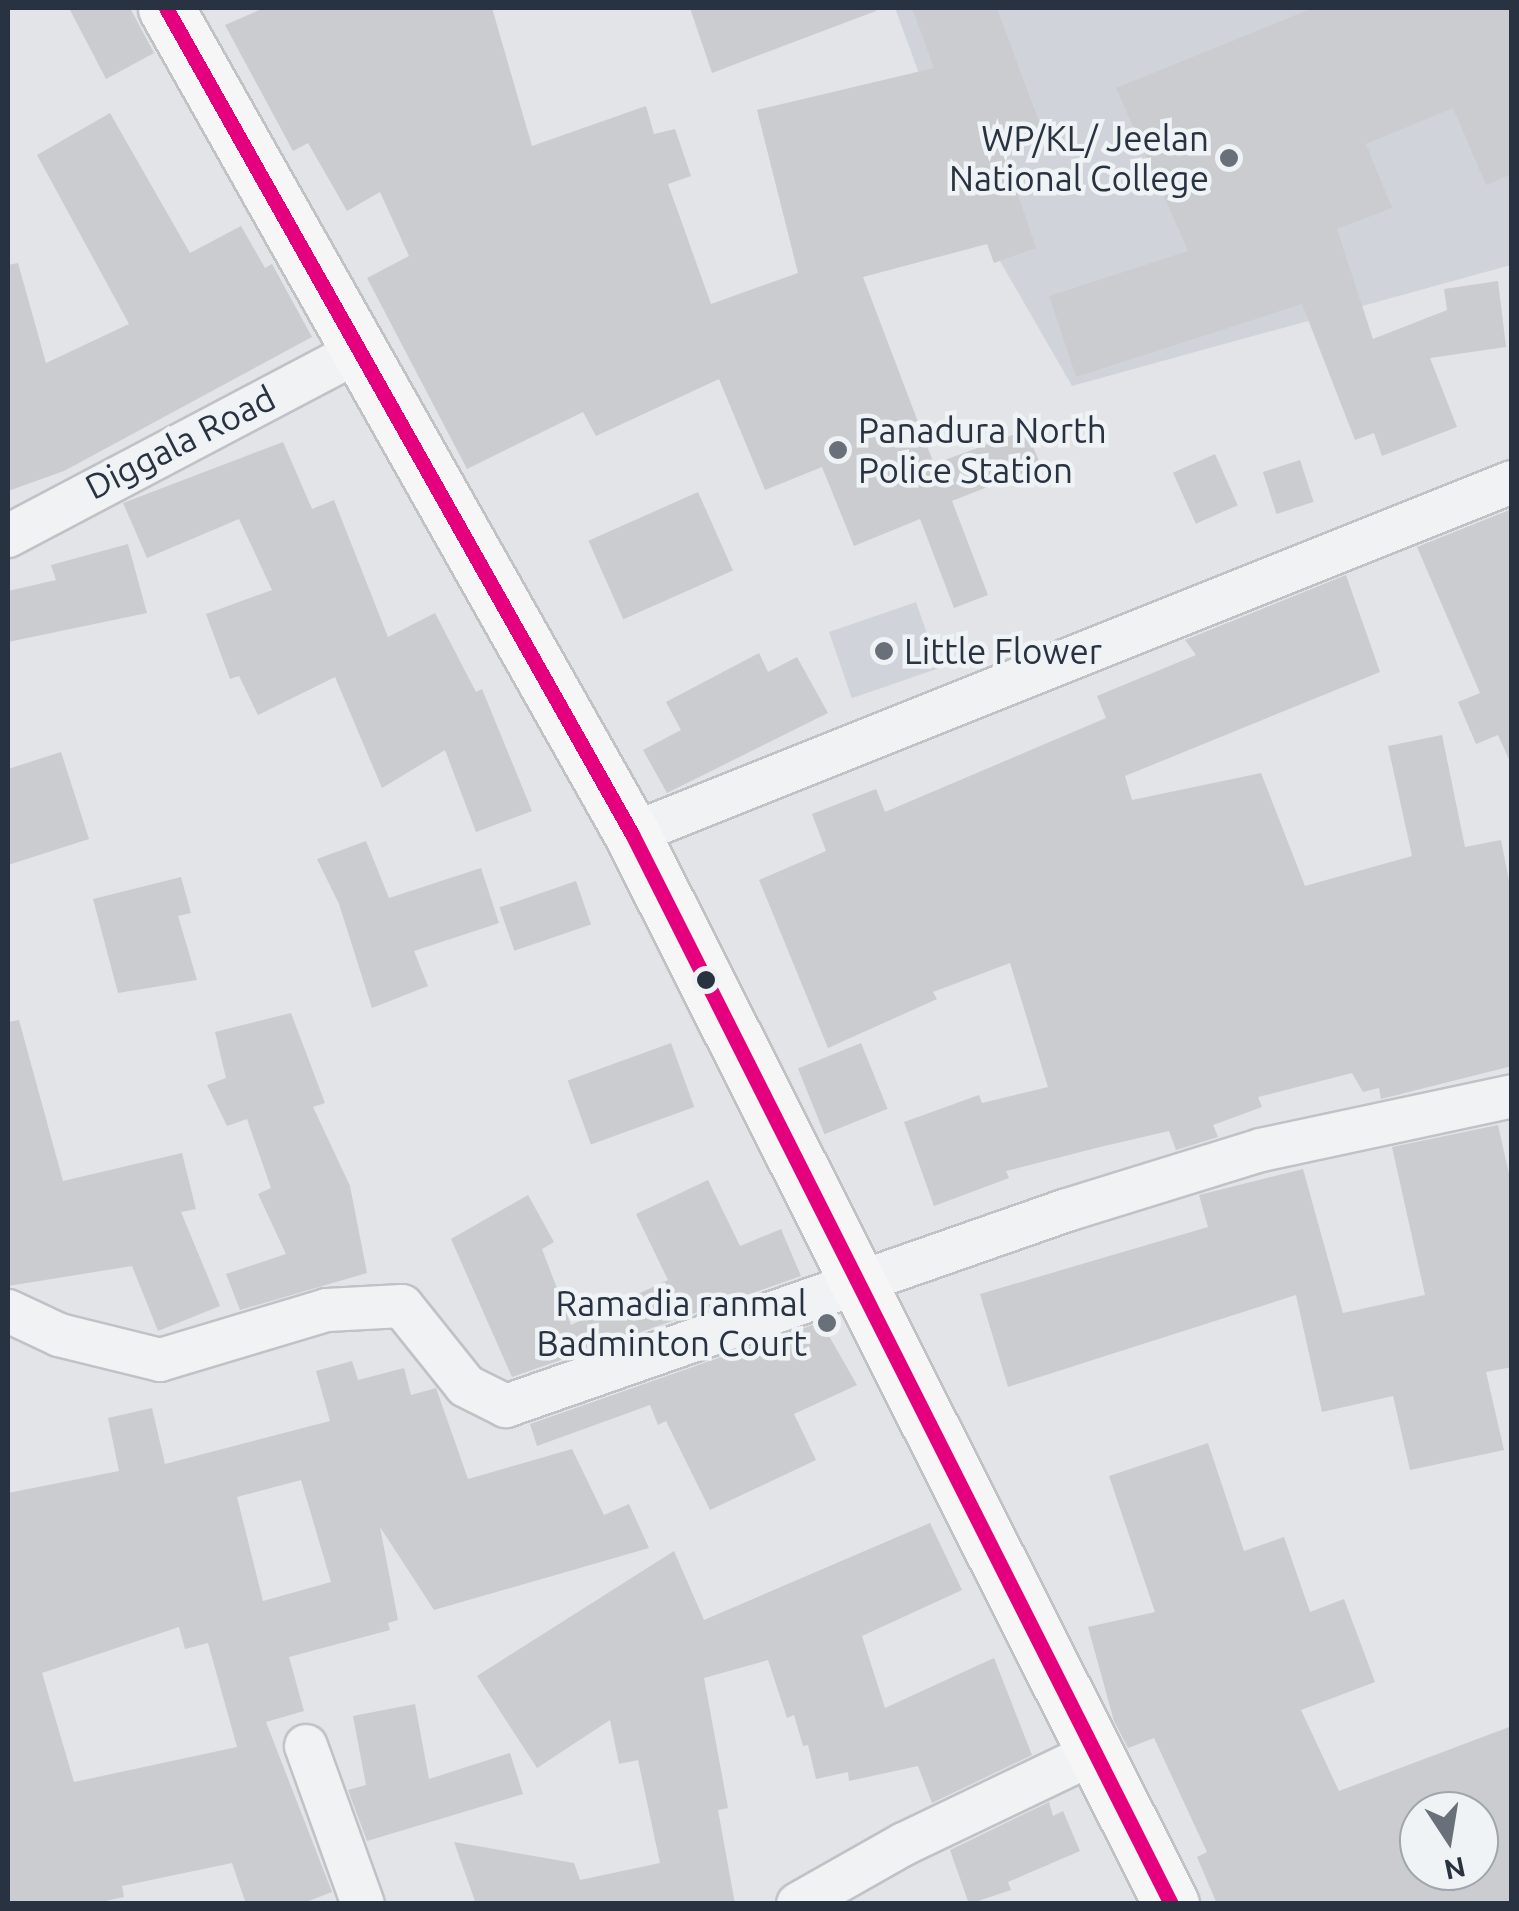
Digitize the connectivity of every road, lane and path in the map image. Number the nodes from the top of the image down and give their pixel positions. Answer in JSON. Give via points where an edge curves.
{"nodes":[{"id":1,"x":166,"y":8,"type":"edge"},
{"id":2,"x":356,"y":353,"type":"junction"},
{"id":3,"x":1512,"y":482,"type":"edge"},
{"id":4,"x":8,"y":536,"type":"edge"},
{"id":5,"x":632,"y":834,"type":"junction"},
{"id":6,"x":1512,"y":1096,"type":"edge"},
{"id":7,"x":856,"y":1280,"type":"junction"},
{"id":8,"x":8,"y":1311,"type":"edge"},
{"id":9,"x":306,"y":1746,"type":"dead end"},
{"id":10,"x":1094,"y":1753,"type":"junction"},
{"id":11,"x":364,"y":1904,"type":"edge"},
{"id":12,"x":798,"y":1904,"type":"edge"},
{"id":13,"x":1170,"y":1904,"type":"edge"}],
"edges":[{"from":1,"to":2,"type":"highway"},
{"from":2,"to":4,"type":"street","name":"Diggala Road"},
{"from":2,"to":5,"type":"highway"},
{"from":3,"to":5,"type":"street"},
{"from":5,"to":7,"type":"highway"},
{"from":6,"to":7,"type":"street","via":[[1262,1150]]},
{"from":7,"to":8,"type":"street","via":[[506,1406],[466,1386],[402,1306],[327,1310],[160,1360],[59,1335]]},
{"from":7,"to":10,"type":"highway"},
{"from":9,"to":11,"type":"street"},
{"from":10,"to":12,"type":"street","via":[[904,1844]]},
{"from":10,"to":13,"type":"highway"}]}
